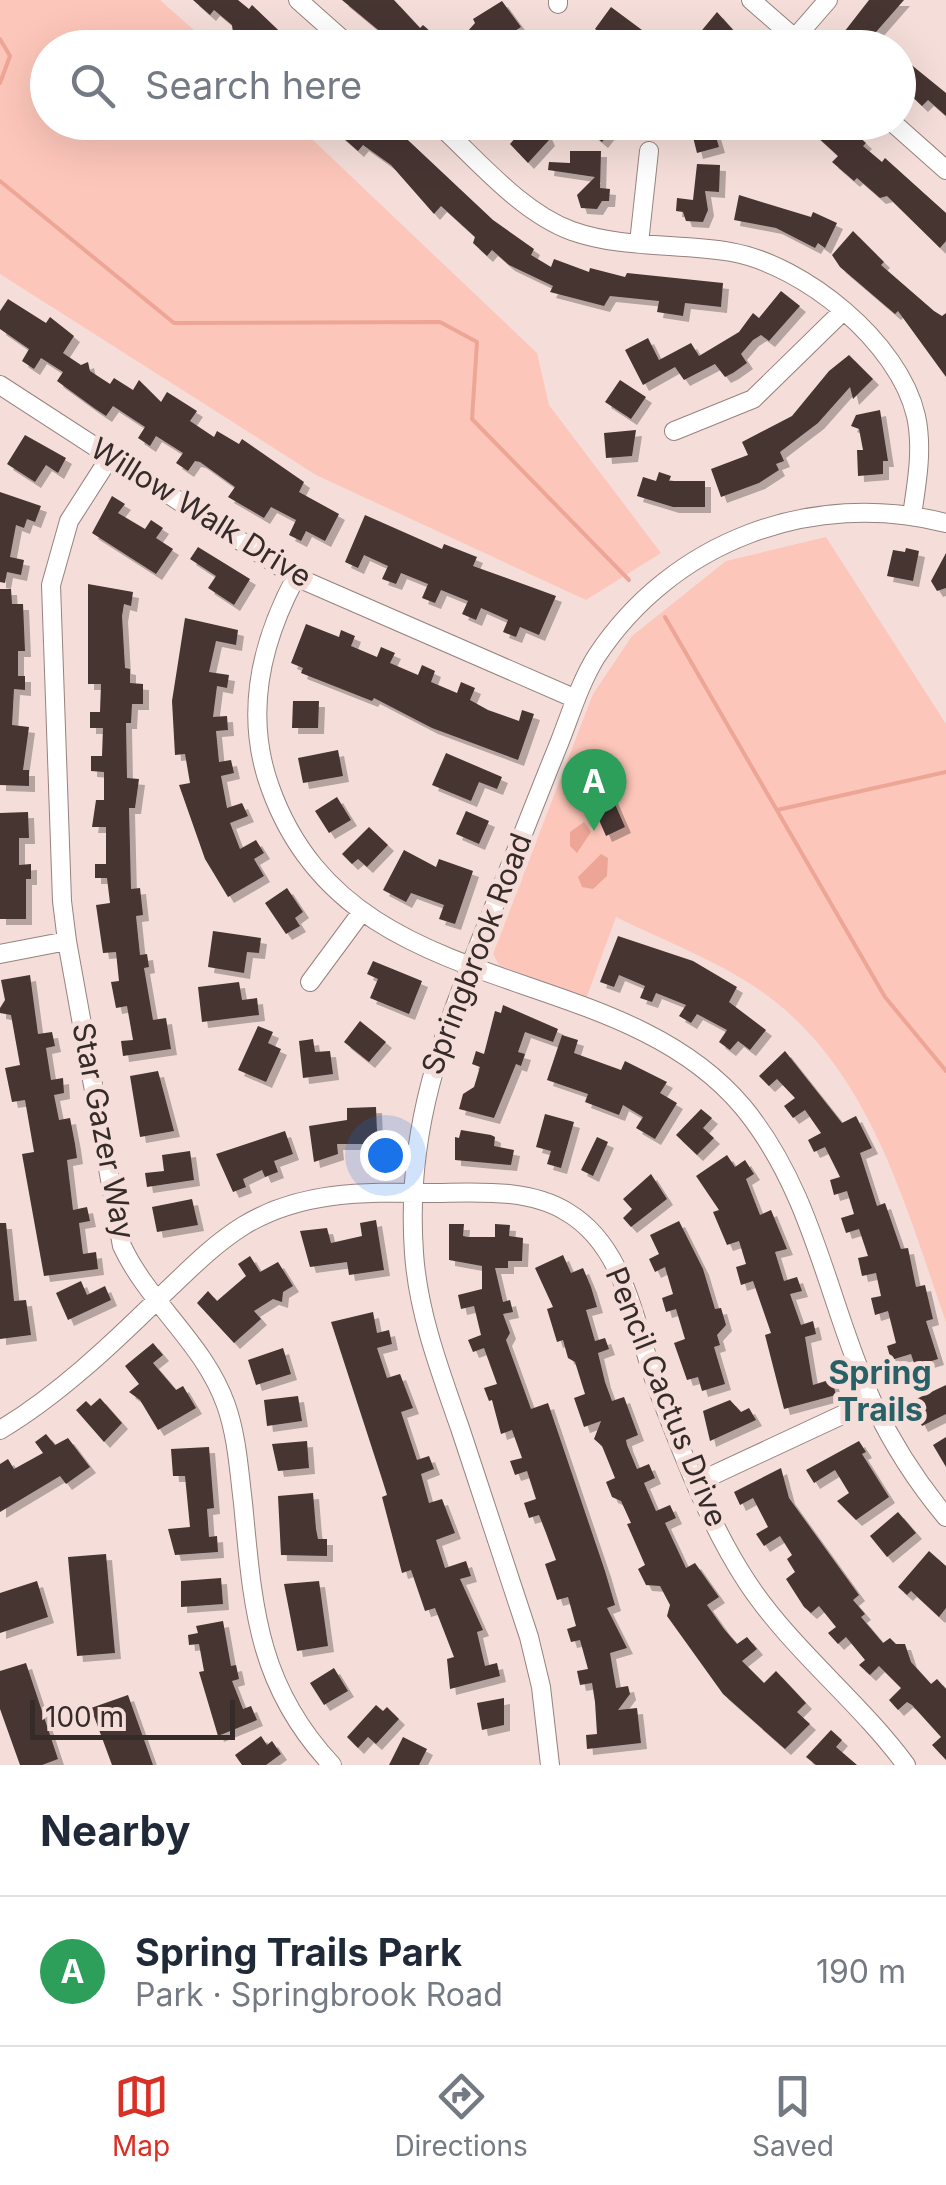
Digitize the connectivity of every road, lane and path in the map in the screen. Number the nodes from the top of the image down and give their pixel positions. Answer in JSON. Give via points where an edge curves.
{"nodes":[{"id":1,"x":298,"y":0,"type":"edge"},
{"id":2,"x":750,"y":0,"type":"edge"},
{"id":3,"x":828,"y":0,"type":"edge"},
{"id":4,"x":332,"y":30,"type":"edge"},
{"id":5,"x":786,"y":30,"type":"edge"},
{"id":6,"x":809,"y":30,"type":"edge"},
{"id":7,"x":456,"y":140,"type":"edge"},
{"id":8,"x":912,"y":140,"type":"edge"},
{"id":9,"x":649,"y":151,"type":"dead end"},
{"id":10,"x":946,"y":170,"type":"edge"},
{"id":11,"x":639,"y":243,"type":"junction"},
{"id":12,"x":842,"y":312,"type":"junction"},
{"id":13,"x":0,"y":384,"type":"edge"},
{"id":14,"x":674,"y":432,"type":"dead end"},
{"id":15,"x":110,"y":457,"type":"junction"},
{"id":16,"x":912,"y":515,"type":"junction"},
{"id":17,"x":946,"y":523,"type":"edge"},
{"id":18,"x":296,"y":577,"type":"junction"},
{"id":19,"x":576,"y":699,"type":"junction"},
{"id":20,"x":360,"y":913,"type":"junction"},
{"id":21,"x":68,"y":941,"type":"junction"},
{"id":22,"x":0,"y":954,"type":"edge"},
{"id":23,"x":471,"y":965,"type":"junction"},
{"id":24,"x":310,"y":982,"type":"dead end"},
{"id":25,"x":412,"y":1193,"type":"junction"},
{"id":26,"x":155,"y":1302,"type":"junction"},
{"id":27,"x":872,"y":1401,"type":"junction"},
{"id":28,"x":0,"y":1430,"type":"edge"},
{"id":29,"x":696,"y":1483,"type":"junction"},
{"id":30,"x":946,"y":1517,"type":"edge"},
{"id":31,"x":332,"y":1765,"type":"edge"},
{"id":32,"x":550,"y":1765,"type":"edge"},
{"id":33,"x":906,"y":1765,"type":"edge"}],
"edges":[{"from":1,"to":4,"type":"street"},
{"from":2,"to":5,"type":"street"},
{"from":3,"to":6,"type":"street"},
{"from":7,"to":11,"type":"street","via":[[544,217],[593,237]]},
{"from":8,"to":10,"type":"street"},
{"from":9,"to":11,"type":"street"},
{"from":11,"to":12,"type":"street","via":[[761,259],[790,272]]},
{"from":12,"to":14,"type":"street","via":[[754,399]]},
{"from":12,"to":16,"type":"street","via":[[889,358],[915,413],[919,454]]},
{"from":13,"to":15,"type":"street","name":"Willow Walk Drive"},
{"from":15,"to":18,"type":"street","name":"Willow Walk Drive"},
{"from":15,"to":21,"type":"street","name":"Star Gazer Way","via":[[69,520],[51,585]]},
{"from":16,"to":17,"type":"street","name":"Springbrook Road"},
{"from":16,"to":19,"type":"street","name":"Springbrook Road","via":[[834,512],[733,538],[637,606],[598,655]]},
{"from":18,"to":19,"type":"street","name":"Willow Walk Drive"},
{"from":18,"to":20,"type":"street","via":[[260,667],[264,770],[297,846]]},
{"from":19,"to":23,"type":"street","name":"Springbrook Road"},
{"from":20,"to":23,"type":"street"},
{"from":20,"to":24,"type":"street"},
{"from":21,"to":22,"type":"street"},
{"from":21,"to":26,"type":"street","name":"Star Gazer Way","via":[[122,1246]]},
{"from":23,"to":25,"type":"street","name":"Springbrook Road","via":[[430,1070]]},
{"from":23,"to":27,"type":"street","via":[[650,1036],[730,1092],[772,1142],[798,1194]]},
{"from":25,"to":26,"type":"street","name":"Pencil Cactus Drive","via":[[351,1191],[294,1203],[245,1224]]},
{"from":25,"to":29,"type":"street","name":"Pencil Cactus Drive","via":[[532,1197],[569,1212],[599,1240],[619,1272]]},
{"from":25,"to":32,"type":"street","name":"Springbrook Road","via":[[425,1325],[529,1636]]},
{"from":26,"to":28,"type":"street","name":"Pencil Cactus Drive"},
{"from":26,"to":31,"type":"street","name":"Star Gazer Way","via":[[192,1342],[228,1408],[266,1663],[292,1715]]},
{"from":27,"to":29,"type":"street"},
{"from":27,"to":30,"type":"street","via":[[907,1469]]},
{"from":29,"to":33,"type":"street","name":"Pencil Cactus Drive","via":[[746,1581],[797,1648]]}]}
